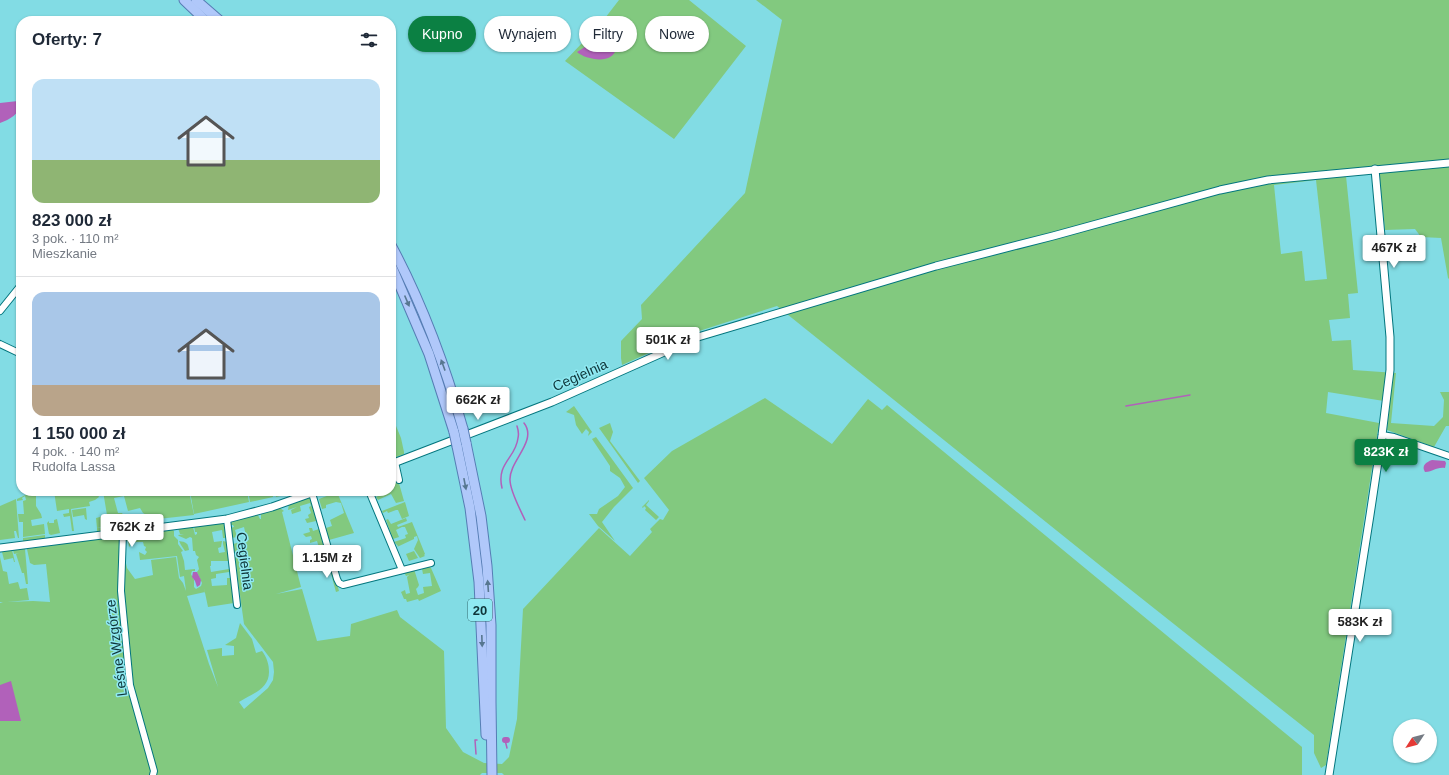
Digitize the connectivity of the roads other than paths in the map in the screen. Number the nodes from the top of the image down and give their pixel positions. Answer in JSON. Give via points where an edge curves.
{"nodes":[{"id":1,"x":184,"y":0,"type":"edge"},
{"id":2,"x":196,"y":0,"type":"edge"},
{"id":3,"x":201,"y":16,"type":"edge"},
{"id":4,"x":214,"y":16,"type":"edge"},
{"id":5,"x":1449,"y":163,"type":"edge"},
{"id":6,"x":1375,"y":169,"type":"junction"},
{"id":7,"x":396,"y":255,"type":"edge"},
{"id":8,"x":396,"y":278,"type":"edge"},
{"id":9,"x":16,"y":291,"type":"edge"},
{"id":10,"x":0,"y":311,"type":"edge"},
{"id":11,"x":0,"y":344,"type":"edge"},
{"id":12,"x":16,"y":352,"type":"edge"},
{"id":13,"x":458,"y":430,"type":"junction"},
{"id":14,"x":1382,"y":435,"type":"junction"},
{"id":15,"x":462,"y":445,"type":"junction"},
{"id":16,"x":1449,"y":456,"type":"edge"},
{"id":17,"x":396,"y":462,"type":"edge"},
{"id":18,"x":396,"y":472,"type":"edge"},
{"id":19,"x":399,"y":480,"type":"dead end"},
{"id":20,"x":294,"y":496,"type":"edge"},
{"id":21,"x":316,"y":496,"type":"edge"},
{"id":22,"x":371,"y":496,"type":"edge"},
{"id":23,"x":226,"y":519,"type":"junction"},
{"id":24,"x":123,"y":533,"type":"junction"},
{"id":25,"x":0,"y":548,"type":"edge"},
{"id":26,"x":431,"y":563,"type":"dead end"},
{"id":27,"x":402,"y":570,"type":"junction"},
{"id":28,"x":237,"y":605,"type":"dead end"},
{"id":29,"x":492,"y":751,"type":"junction"},
{"id":30,"x":154,"y":775,"type":"edge"},
{"id":31,"x":486,"y":775,"type":"edge"},
{"id":32,"x":492,"y":775,"type":"edge"},
{"id":33,"x":498,"y":775,"type":"edge"},
{"id":34,"x":1329,"y":775,"type":"edge"}],
"edges":[{"from":1,"to":3,"type":"main road"},
{"from":2,"to":4,"type":"main road"},
{"from":5,"to":6,"type":"street","name":"Cegielnia"},
{"from":6,"to":14,"type":"street","via":[[1390,337],[1390,370]]},
{"from":6,"to":17,"type":"street","name":"Cegielnia","via":[[1283,178],[1220,190],[936,266],[780,311],[698,337],[552,402]]},
{"from":13,"to":7,"type":"main road","number":"20","one_way":true,"via":[[451,388],[433,338]]},
{"from":8,"to":13,"type":"main road","number":"20","one_way":true},
{"from":9,"to":10,"type":"street"},
{"from":11,"to":12,"type":"street"},
{"from":13,"to":15,"type":"main road","number":"20","bridge":true},
{"from":14,"to":16,"type":"street","via":[[1394,436]]},
{"from":14,"to":34,"type":"street"},
{"from":29,"to":15,"type":"main road","number":"20","one_way":true,"via":[[491,625],[487,573],[481,516]]},
{"from":15,"to":31,"type":"main road","number":"20","one_way":true,"via":[[479,582]]},
{"from":18,"to":19,"type":"street"},
{"from":20,"to":23,"type":"street","name":"Cegielnia","via":[[272,508]]},
{"from":21,"to":27,"type":"street","via":[[339,583],[343,585]]},
{"from":22,"to":27,"type":"street"},
{"from":23,"to":24,"type":"street","name":"Cegielnia"},
{"from":23,"to":28,"type":"street","name":"Cegielnia"},
{"from":24,"to":25,"type":"street","name":"Cegielnia"},
{"from":24,"to":30,"type":"street","name":"Leśne Wzgórze","via":[[121,591],[130,685]]},
{"from":26,"to":27,"type":"street"},
{"from":29,"to":32,"type":"main road","number":"20"},
{"from":29,"to":33,"type":"main road","via":[[498,766]]}]}
